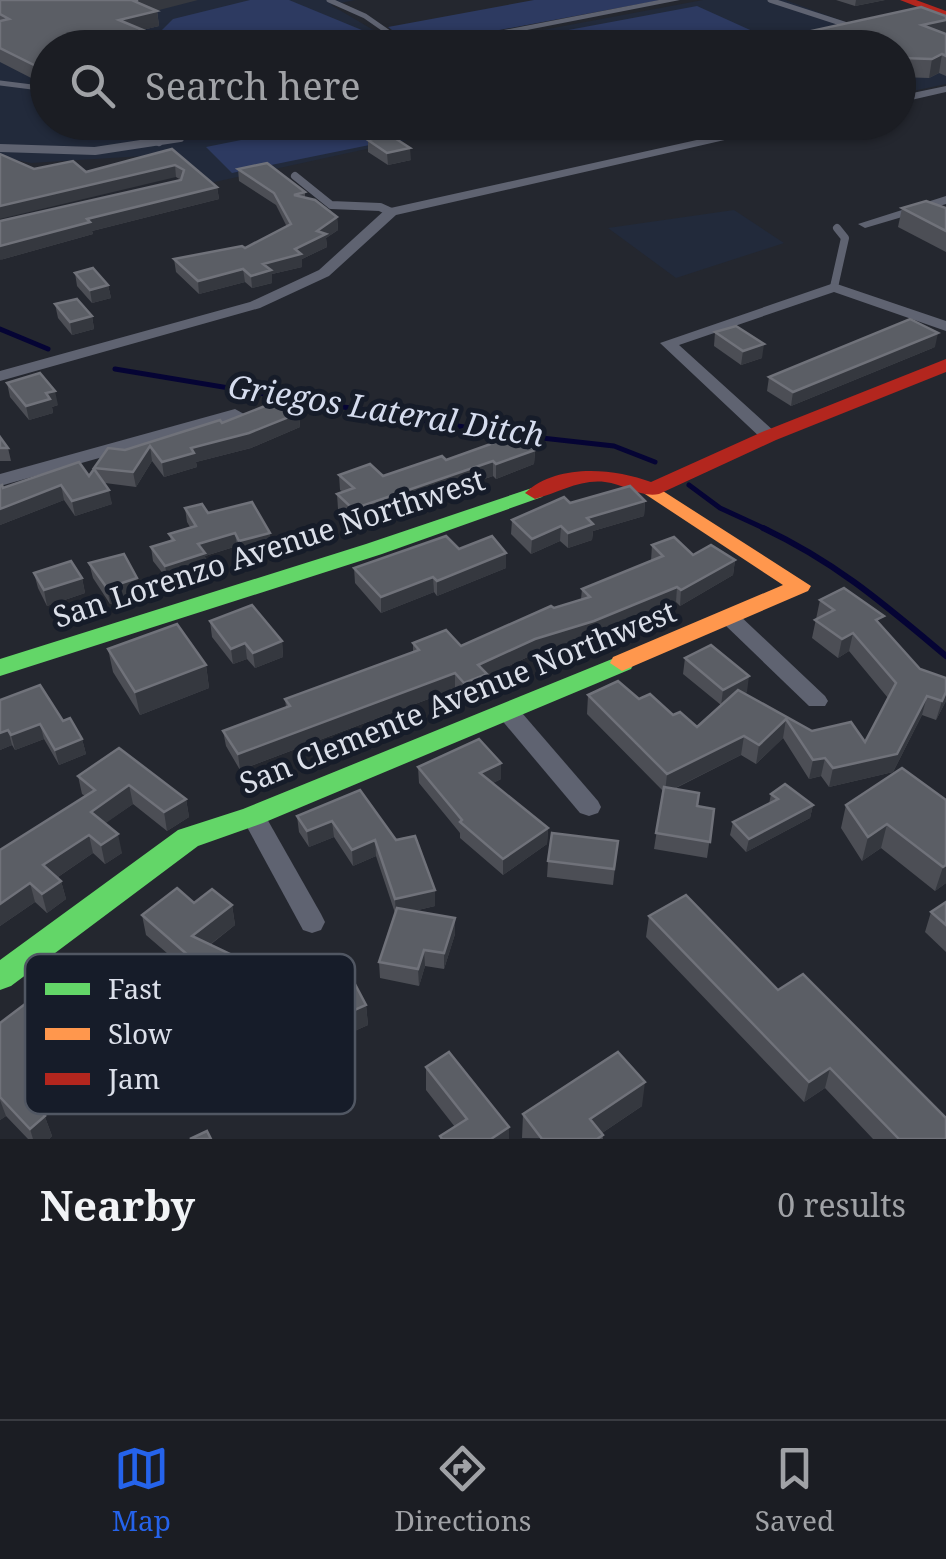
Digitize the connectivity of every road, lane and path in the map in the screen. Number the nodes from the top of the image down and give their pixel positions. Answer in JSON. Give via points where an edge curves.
{"nodes":[{"id":1,"x":329,"y":0,"type":"edge"},
{"id":2,"x":674,"y":0,"type":"edge"},
{"id":3,"x":770,"y":0,"type":"edge"},
{"id":4,"x":854,"y":26,"type":"edge"},
{"id":5,"x":383,"y":30,"type":"edge"},
{"id":6,"x":514,"y":30,"type":"edge"},
{"id":7,"x":0,"y":83,"type":"edge"},
{"id":8,"x":30,"y":86,"type":"edge"},
{"id":9,"x":946,"y":89,"type":"edge"},
{"id":10,"x":916,"y":96,"type":"edge"},
{"id":11,"x":156,"y":140,"type":"edge"},
{"id":12,"x":170,"y":140,"type":"edge"},
{"id":13,"x":716,"y":140,"type":"edge"},
{"id":14,"x":160,"y":142,"type":"junction"},
{"id":15,"x":0,"y":148,"type":"edge"},
{"id":16,"x":295,"y":176,"type":"dead end"},
{"id":17,"x":946,"y":200,"type":"edge"},
{"id":18,"x":390,"y":212,"type":"junction"},
{"id":19,"x":865,"y":224,"type":"dead end"},
{"id":20,"x":837,"y":228,"type":"dead end"},
{"id":21,"x":834,"y":287,"type":"junction"},
{"id":22,"x":946,"y":326,"type":"edge"},
{"id":23,"x":946,"y":365,"type":"edge"},
{"id":24,"x":0,"y":376,"type":"edge"},
{"id":25,"x":235,"y":414,"type":"edge"},
{"id":26,"x":769,"y":436,"type":"junction"},
{"id":27,"x":0,"y":480,"type":"edge"},
{"id":28,"x":652,"y":490,"type":"junction"},
{"id":29,"x":730,"y":618,"type":"junction"},
{"id":30,"x":0,"y":668,"type":"edge"},
{"id":31,"x":817,"y":700,"type":"dead end"},
{"id":32,"x":508,"y":712,"type":"junction"},
{"id":33,"x":589,"y":807,"type":"dead end"},
{"id":34,"x":254,"y":816,"type":"junction"},
{"id":35,"x":312,"y":922,"type":"dead end"},
{"id":36,"x":31,"y":954,"type":"edge"},
{"id":37,"x":25,"y":959,"type":"edge"},
{"id":38,"x":0,"y":977,"type":"edge"}],
"edges":[{"from":1,"to":5,"type":"lane"},
{"from":2,"to":6,"type":"street"},
{"from":3,"to":4,"type":"lane"},
{"from":7,"to":8,"type":"lane"},
{"from":9,"to":10,"type":"street"},
{"from":11,"to":14,"type":"lane"},
{"from":12,"to":14,"type":"lane"},
{"from":13,"to":18,"type":"street"},
{"from":14,"to":15,"type":"lane","via":[[53,154]]},
{"from":16,"to":18,"type":"lane","via":[[334,206]]},
{"from":17,"to":19,"type":"street"},
{"from":18,"to":24,"type":"street","via":[[324,273],[255,306]]},
{"from":20,"to":21,"type":"lane","via":[[845,238]]},
{"from":21,"to":22,"type":"street"},
{"from":21,"to":26,"type":"street","via":[[668,343]]},
{"from":23,"to":26,"type":"street"},
{"from":25,"to":27,"type":"street"},
{"from":26,"to":28,"type":"street"},
{"from":28,"to":29,"type":"street","name":"San Clemente Avenue Northwest","via":[[800,586]]},
{"from":28,"to":30,"type":"street","name":"San Lorenzo Avenue Northwest","via":[[610,473],[577,478]]},
{"from":29,"to":31,"type":"street"},
{"from":29,"to":32,"type":"street","name":"San Clemente Avenue Northwest"},
{"from":32,"to":33,"type":"street"},
{"from":32,"to":34,"type":"street","name":"San Clemente Avenue Northwest"},
{"from":34,"to":35,"type":"street"},
{"from":34,"to":36,"type":"street","name":"San Clemente Avenue Northwest","via":[[188,838]]},
{"from":37,"to":38,"type":"street","name":"San Clemente Avenue Northwest"}]}
